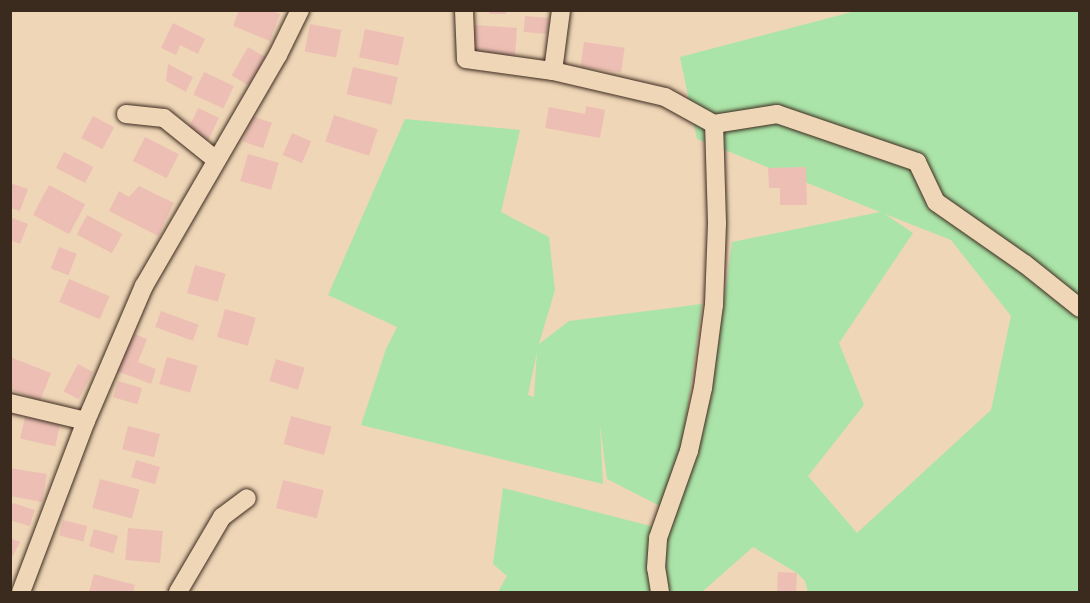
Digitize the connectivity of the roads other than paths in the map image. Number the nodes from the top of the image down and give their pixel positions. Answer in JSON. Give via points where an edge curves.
{"nodes":[{"id":1,"x":300,"y":10,"type":"edge"},
{"id":2,"x":464,"y":10,"type":"edge"},
{"id":3,"x":561,"y":10,"type":"edge"},
{"id":4,"x":553,"y":71,"type":"junction"},
{"id":5,"x":126,"y":114,"type":"dead end"},
{"id":6,"x":714,"y":124,"type":"junction"},
{"id":7,"x":216,"y":160,"type":"junction"},
{"id":8,"x":1080,"y":308,"type":"edge"},
{"id":9,"x":10,"y":403,"type":"edge"},
{"id":10,"x":86,"y":421,"type":"junction"},
{"id":11,"x":247,"y":498,"type":"dead end"},
{"id":12,"x":21,"y":592,"type":"edge"},
{"id":13,"x":178,"y":592,"type":"edge"},
{"id":14,"x":660,"y":592,"type":"edge"}],
"edges":[{"from":1,"to":7,"type":"street"},
{"from":2,"to":4,"type":"street","via":[[466,59]]},
{"from":3,"to":4,"type":"street"},
{"from":4,"to":6,"type":"street","via":[[665,97]]},
{"from":5,"to":7,"type":"street","via":[[164,118]]},
{"from":6,"to":8,"type":"street","via":[[777,114],[918,162],[936,202]]},
{"from":6,"to":14,"type":"street","via":[[714,305],[703,388],[689,451],[658,538],[656,568]]},
{"from":7,"to":10,"type":"street","via":[[144,286]]},
{"from":9,"to":10,"type":"street"},
{"from":10,"to":12,"type":"street"},
{"from":11,"to":13,"type":"street","via":[[222,517]]}]}
